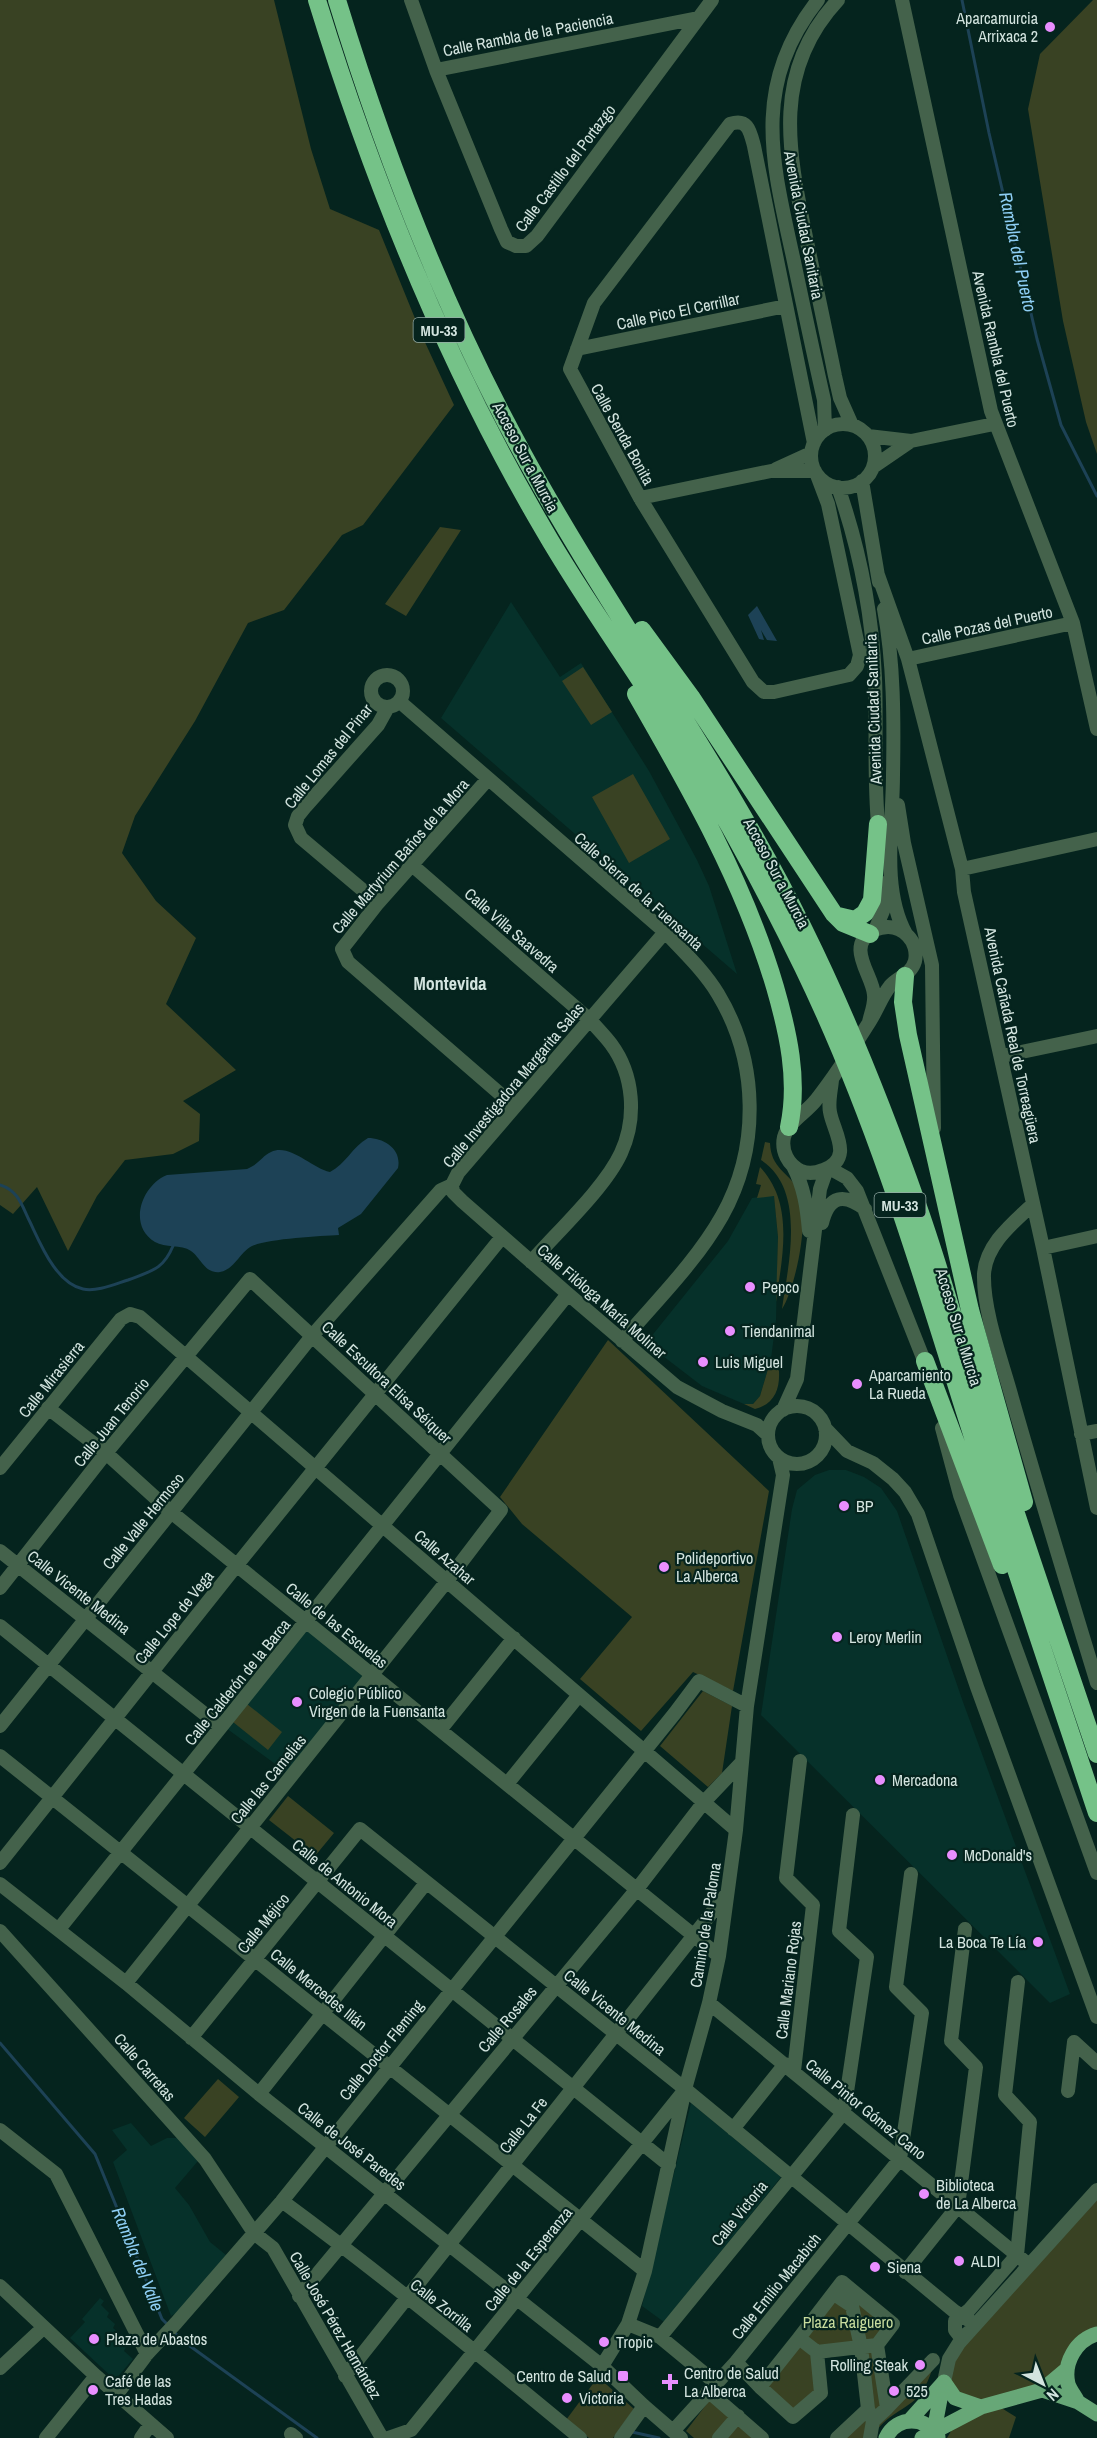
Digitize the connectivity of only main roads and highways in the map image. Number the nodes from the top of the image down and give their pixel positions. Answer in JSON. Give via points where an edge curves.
{"nodes":[{"id":1,"x":317,"y":0,"type":"edge"},
{"id":2,"x":337,"y":0,"type":"edge"},
{"id":3,"x":597,"y":579,"type":"junction"},
{"id":4,"x":610,"y":637,"type":"junction"},
{"id":5,"x":878,"y":824,"type":"road end"},
{"id":6,"x":834,"y":914,"type":"junction"},
{"id":7,"x":872,"y":932,"type":"road end"},
{"id":8,"x":900,"y":979,"type":"road end"},
{"id":9,"x":793,"y":1123,"type":"road end"},
{"id":10,"x":925,"y":1361,"type":"road end"},
{"id":11,"x":1029,"y":1552,"type":"junction"},
{"id":12,"x":1097,"y":1754,"type":"edge"},
{"id":13,"x":1097,"y":1813,"type":"edge"},
{"id":14,"x":1097,"y":2334,"type":"edge"},
{"id":15,"x":1067,"y":2369,"type":"junction"},
{"id":16,"x":944,"y":2382,"type":"junction"},
{"id":17,"x":1042,"y":2390,"type":"junction"},
{"id":18,"x":1078,"y":2402,"type":"junction"},
{"id":19,"x":981,"y":2407,"type":"junction"},
{"id":20,"x":1097,"y":2414,"type":"edge"},
{"id":21,"x":910,"y":2420,"type":"junction"},
{"id":22,"x":935,"y":2436,"type":"edge"},
{"id":23,"x":886,"y":2438,"type":"edge"}],
"edges":[{"from":1,"to":4,"type":"highway","name":"Acceso Sur a Murcia","number":"MU-33","via":[[378,184],[441,334],[542,527]]},
{"from":2,"to":3,"type":"highway","name":"Acceso Sur a Murcia","number":"MU-33","via":[[384,146],[453,315],[525,458]]},
{"from":3,"to":6,"type":"highway","via":[[633,617],[691,697]]},
{"from":3,"to":11,"type":"highway","name":"Acceso Sur a Murcia","number":"MU-33","via":[[753,831],[846,1020],[919,1208]]},
{"from":4,"to":9,"type":"highway","via":[[631,686],[729,865],[766,958],[791,1054]]},
{"from":4,"to":13,"type":"highway","name":"Acceso Sur a Murcia","number":"MU-33","via":[[667,721],[752,865],[807,975],[850,1074],[903,1213]]},
{"from":5,"to":6,"type":"highway","via":[[872,900],[865,913],[855,920]]},
{"from":6,"to":7,"type":"highway","via":[[843,923]]},
{"from":8,"to":11,"type":"highway","via":[[908,1035],[970,1310],[1034,1538]]},
{"from":10,"to":13,"type":"highway"},
{"from":11,"to":12,"type":"highway","name":"Acceso Sur a Murcia","number":"MU-33"},
{"from":14,"to":15,"type":"main road","via":[[1079,2344]]},
{"from":15,"to":17,"type":"main road"},
{"from":15,"to":18,"type":"main road","via":[[1068,2385]]},
{"from":16,"to":19,"type":"main road","via":[[955,2398]]},
{"from":16,"to":21,"type":"main road"},
{"from":16,"to":22,"type":"main road"},
{"from":17,"to":18,"type":"main road"},
{"from":17,"to":19,"type":"main road"},
{"from":18,"to":20,"type":"main road"},
{"from":19,"to":22,"type":"main road"},
{"from":21,"to":22,"type":"main road","via":[[920,2421]]},
{"from":21,"to":23,"type":"main road","via":[[896,2425]]}]}
